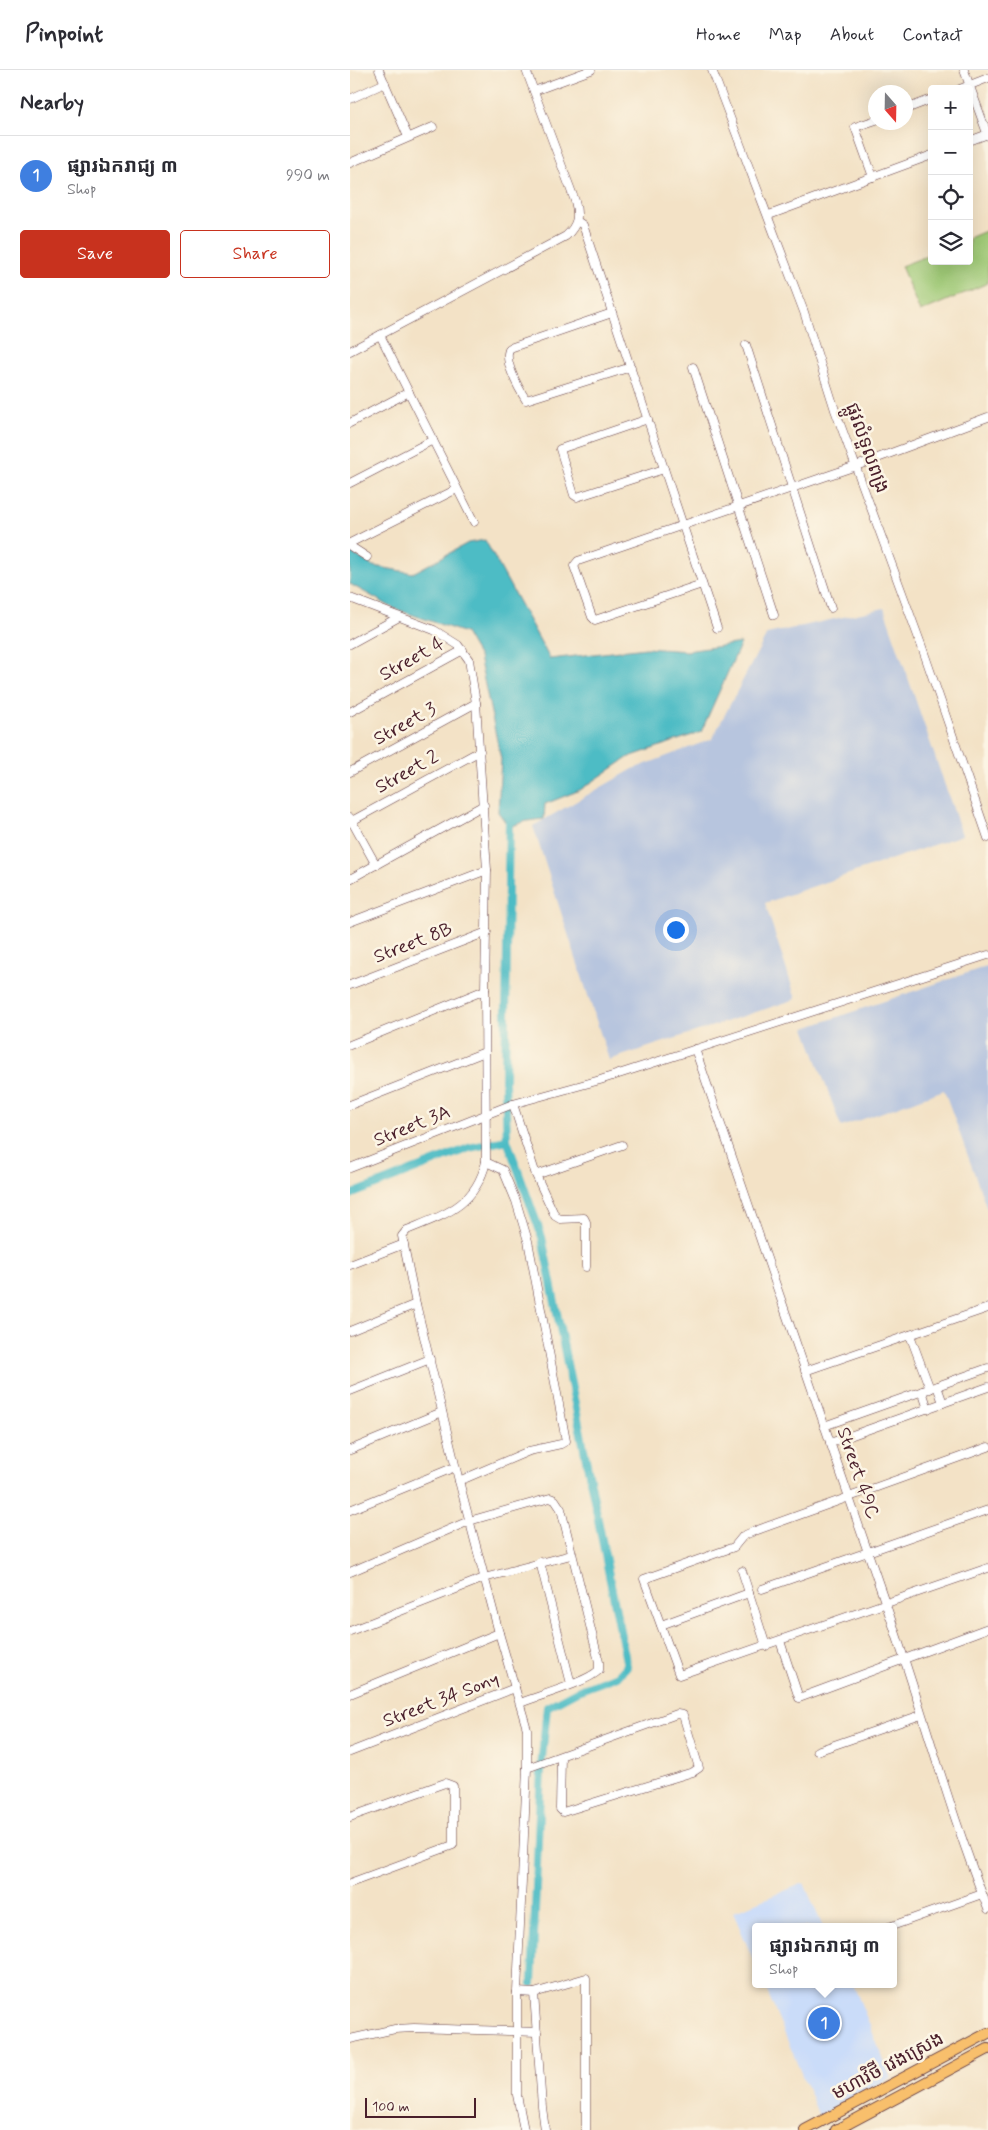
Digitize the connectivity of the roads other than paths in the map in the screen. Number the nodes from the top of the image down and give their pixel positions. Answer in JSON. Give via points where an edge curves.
{"nodes":[{"id":1,"x":379,"y":70,"type":"edge"},
{"id":2,"x":526,"y":70,"type":"edge"},
{"id":3,"x":591,"y":70,"type":"edge"},
{"id":4,"x":712,"y":70,"type":"edge"},
{"id":5,"x":964,"y":70,"type":"edge"},
{"id":6,"x":988,"y":78,"type":"edge"},
{"id":7,"x":385,"y":84,"type":"junction"},
{"id":8,"x":969,"y":85,"type":"joint"},
{"id":9,"x":534,"y":91,"type":"junction"},
{"id":10,"x":973,"y":96,"type":"edge"},
{"id":11,"x":350,"y":99,"type":"edge"},
{"id":12,"x":928,"y":101,"type":"edge"},
{"id":13,"x":913,"y":106,"type":"edge"},
{"id":14,"x":868,"y":123,"type":"edge"},
{"id":15,"x":433,"y":126,"type":"dead end"},
{"id":16,"x":988,"y":135,"type":"edge"},
{"id":17,"x":408,"y":137,"type":"junction"},
{"id":18,"x":973,"y":140,"type":"edge"},
{"id":19,"x":928,"y":156,"type":"edge"},
{"id":20,"x":350,"y":163,"type":"edge"},
{"id":21,"x":873,"y":177,"type":"junction"},
{"id":22,"x":768,"y":215,"type":"junction"},
{"id":23,"x":577,"y":221,"type":"junction"},
{"id":24,"x":612,"y":314,"type":"junction"},
{"id":25,"x":380,"y":335,"type":"junction"},
{"id":26,"x":746,"y":345,"type":"dead end"},
{"id":27,"x":350,"y":351,"type":"edge"},
{"id":28,"x":631,"y":367,"type":"junction"},
{"id":29,"x":693,"y":367,"type":"dead end"},
{"id":30,"x":409,"y":392,"type":"junction"},
{"id":31,"x":988,"y":417,"type":"edge"},
{"id":32,"x":648,"y":419,"type":"junction"},
{"id":33,"x":350,"y":423,"type":"edge"},
{"id":34,"x":433,"y":440,"type":"junction"},
{"id":35,"x":856,"y":466,"type":"junction"},
{"id":36,"x":664,"y":469,"type":"junction"},
{"id":37,"x":350,"y":483,"type":"edge"},
{"id":38,"x":791,"y":488,"type":"junction"},
{"id":39,"x":457,"y":489,"type":"junction"},
{"id":40,"x":738,"y":506,"type":"junction"},
{"id":41,"x":474,"y":522,"type":"dead end"},
{"id":42,"x":683,"y":525,"type":"junction"},
{"id":43,"x":350,"y":544,"type":"edge"},
{"id":44,"x":367,"y":557,"type":"dead end"},
{"id":45,"x":702,"y":584,"type":"junction"},
{"id":46,"x":350,"y":598,"type":"edge"},
{"id":47,"x":830,"y":608,"type":"dead end"},
{"id":48,"x":774,"y":615,"type":"dead end"},
{"id":49,"x":399,"y":617,"type":"junction"},
{"id":50,"x":717,"y":628,"type":"dead end"},
{"id":51,"x":350,"y":644,"type":"edge"},
{"id":52,"x":463,"y":650,"type":"junction"},
{"id":53,"x":476,"y":703,"type":"junction"},
{"id":54,"x":350,"y":712,"type":"edge"},
{"id":55,"x":480,"y":751,"type":"junction"},
{"id":56,"x":350,"y":772,"type":"edge"},
{"id":57,"x":484,"y":805,"type":"junction"},
{"id":58,"x":351,"y":820,"type":"edge"},
{"id":59,"x":988,"y":838,"type":"edge"},
{"id":60,"x":376,"y":865,"type":"junction"},
{"id":61,"x":487,"y":870,"type":"junction"},
{"id":62,"x":350,"y":879,"type":"edge"},
{"id":63,"x":350,"y":922,"type":"edge"},
{"id":64,"x":487,"y":932,"type":"junction"},
{"id":65,"x":988,"y":954,"type":"edge"},
{"id":66,"x":350,"y":985,"type":"edge"},
{"id":67,"x":485,"y":990,"type":"junction"},
{"id":68,"x":350,"y":1045,"type":"edge"},
{"id":69,"x":694,"y":1049,"type":"junction"},
{"id":70,"x":485,"y":1052,"type":"junction"},
{"id":71,"x":512,"y":1104,"type":"junction"},
{"id":72,"x":350,"y":1105,"type":"edge"},
{"id":73,"x":485,"y":1114,"type":"junction"},
{"id":74,"x":622,"y":1145,"type":"dead end"},
{"id":75,"x":486,"y":1162,"type":"junction"},
{"id":76,"x":350,"y":1168,"type":"edge"},
{"id":77,"x":536,"y":1175,"type":"junction"},
{"id":78,"x":404,"y":1244,"type":"junction"},
{"id":79,"x":350,"y":1265,"type":"edge"},
{"id":80,"x":586,"y":1267,"type":"dead end"},
{"id":81,"x":416,"y":1304,"type":"junction"},
{"id":82,"x":988,"y":1308,"type":"edge"},
{"id":83,"x":350,"y":1330,"type":"edge"},
{"id":84,"x":910,"y":1335,"type":"junction"},
{"id":85,"x":430,"y":1359,"type":"junction"},
{"id":86,"x":988,"y":1368,"type":"edge"},
{"id":87,"x":805,"y":1371,"type":"junction"},
{"id":88,"x":988,"y":1387,"type":"edge"},
{"id":89,"x":930,"y":1389,"type":"junction"},
{"id":90,"x":350,"y":1391,"type":"edge"},
{"id":91,"x":943,"y":1403,"type":"junction"},
{"id":92,"x":928,"y":1409,"type":"junction"},
{"id":93,"x":442,"y":1412,"type":"junction"},
{"id":94,"x":824,"y":1426,"type":"junction"},
{"id":95,"x":830,"y":1443,"type":"junction"},
{"id":96,"x":988,"y":1447,"type":"edge"},
{"id":97,"x":350,"y":1450,"type":"edge"},
{"id":98,"x":455,"y":1467,"type":"junction"},
{"id":99,"x":459,"y":1481,"type":"junction"},
{"id":100,"x":849,"y":1497,"type":"junction"},
{"id":101,"x":350,"y":1510,"type":"edge"},
{"id":102,"x":988,"y":1510,"type":"edge"},
{"id":103,"x":469,"y":1521,"type":"junction"},
{"id":104,"x":868,"y":1552,"type":"junction"},
{"id":105,"x":571,"y":1555,"type":"junction"},
{"id":106,"x":540,"y":1562,"type":"junction"},
{"id":107,"x":988,"y":1568,"type":"edge"},
{"id":108,"x":742,"y":1571,"type":"dead end"},
{"id":109,"x":350,"y":1572,"type":"edge"},
{"id":110,"x":484,"y":1578,"type":"junction"},
{"id":111,"x":762,"y":1589,"type":"dead end"},
{"id":112,"x":749,"y":1593,"type":"junction"},
{"id":113,"x":886,"y":1604,"type":"junction"},
{"id":114,"x":660,"y":1625,"type":"junction"},
{"id":115,"x":988,"y":1628,"type":"edge"},
{"id":116,"x":350,"y":1631,"type":"edge"},
{"id":117,"x":499,"y":1633,"type":"junction"},
{"id":118,"x":780,"y":1641,"type":"junction"},
{"id":119,"x":766,"y":1646,"type":"junction"},
{"id":120,"x":904,"y":1658,"type":"junction"},
{"id":121,"x":571,"y":1684,"type":"junction"},
{"id":122,"x":515,"y":1688,"type":"junction"},
{"id":123,"x":350,"y":1694,"type":"edge"},
{"id":124,"x":520,"y":1703,"type":"junction"},
{"id":125,"x":921,"y":1715,"type":"junction"},
{"id":126,"x":817,"y":1751,"type":"dead end"},
{"id":127,"x":350,"y":1752,"type":"edge"},
{"id":128,"x":558,"y":1757,"type":"junction"},
{"id":129,"x":530,"y":1767,"type":"junction"},
{"id":130,"x":350,"y":1817,"type":"edge"},
{"id":131,"x":350,"y":1883,"type":"edge"},
{"id":132,"x":982,"y":1894,"type":"junction"},
{"id":133,"x":988,"y":1909,"type":"edge"},
{"id":134,"x":897,"y":1924,"type":"edge"},
{"id":135,"x":516,"y":1992,"type":"junction"},
{"id":136,"x":534,"y":1993,"type":"junction"},
{"id":137,"x":516,"y":2031,"type":"junction"},
{"id":138,"x":537,"y":2032,"type":"junction"},
{"id":139,"x":988,"y":2034,"type":"edge"},
{"id":140,"x":350,"y":2039,"type":"edge"},
{"id":141,"x":988,"y":2049,"type":"edge"},
{"id":142,"x":524,"y":2130,"type":"edge"},
{"id":143,"x":545,"y":2130,"type":"edge"},
{"id":144,"x":586,"y":2130,"type":"edge"},
{"id":145,"x":805,"y":2130,"type":"edge"},
{"id":146,"x":836,"y":2130,"type":"edge"}],
"edges":[{"from":1,"to":7,"type":"street"},
{"from":2,"to":9,"type":"street"},
{"from":3,"to":9,"type":"street"},
{"from":4,"to":22,"type":"street","name":"ផ្លូវលំទួលពង្រ"},
{"from":5,"to":8,"type":"street"},
{"from":6,"to":8,"type":"street"},
{"from":7,"to":11,"type":"street"},
{"from":7,"to":17,"type":"street"},
{"from":9,"to":23,"type":"street","via":[[575,201]]},
{"from":10,"to":16,"type":"street"},
{"from":12,"to":13,"type":"street"},
{"from":14,"to":21,"type":"street","via":[[855,127]]},
{"from":15,"to":17,"type":"street"},
{"from":16,"to":18,"type":"street"},
{"from":17,"to":20,"type":"street"},
{"from":19,"to":21,"type":"street"},
{"from":21,"to":22,"type":"street"},
{"from":22,"to":35,"type":"street","name":"ផ្លូវលំទួលពង្រ"},
{"from":23,"to":24,"type":"street","via":[[583,225]]},
{"from":23,"to":25,"type":"street","via":[[566,236]]},
{"from":24,"to":28,"type":"street"},
{"from":24,"to":28,"type":"street","via":[[510,348],[508,362],[526,400]]},
{"from":25,"to":27,"type":"street"},
{"from":25,"to":30,"type":"street"},
{"from":26,"to":38,"type":"street"},
{"from":28,"to":32,"type":"street"},
{"from":29,"to":40,"type":"street"},
{"from":30,"to":33,"type":"street"},
{"from":30,"to":34,"type":"street"},
{"from":31,"to":35,"type":"street"},
{"from":32,"to":36,"type":"street"},
{"from":32,"to":36,"type":"street","via":[[560,449],[574,495],[577,497]]},
{"from":34,"to":37,"type":"street"},
{"from":34,"to":39,"type":"street"},
{"from":35,"to":38,"type":"street"},
{"from":35,"to":59,"type":"street","name":"ផ្លូវលំទួលពង្រ"},
{"from":36,"to":42,"type":"street"},
{"from":38,"to":40,"type":"street"},
{"from":38,"to":47,"type":"street"},
{"from":39,"to":41,"type":"street"},
{"from":39,"to":43,"type":"street"},
{"from":40,"to":42,"type":"street"},
{"from":40,"to":48,"type":"street"},
{"from":42,"to":45,"type":"street"},
{"from":42,"to":45,"type":"street","via":[[574,566],[592,617],[599,620]]},
{"from":43,"to":44,"type":"street"},
{"from":45,"to":50,"type":"street"},
{"from":46,"to":49,"type":"street"},
{"from":49,"to":51,"type":"street"},
{"from":49,"to":52,"type":"street","via":[[434,630]]},
{"from":52,"to":53,"type":"street","via":[[469,660]]},
{"from":52,"to":54,"type":"street","name":"Street 4"},
{"from":53,"to":55,"type":"street"},
{"from":53,"to":56,"type":"street","name":"Street 3"},
{"from":55,"to":57,"type":"street"},
{"from":55,"to":58,"type":"street","name":"Street 2"},
{"from":57,"to":60,"type":"street"},
{"from":57,"to":61,"type":"street"},
{"from":58,"to":60,"type":"street"},
{"from":60,"to":62,"type":"street"},
{"from":61,"to":63,"type":"street"},
{"from":61,"to":64,"type":"street"},
{"from":64,"to":66,"type":"street","name":"Street 8B"},
{"from":64,"to":67,"type":"street"},
{"from":65,"to":69,"type":"street","name":"Street 3A"},
{"from":67,"to":68,"type":"street"},
{"from":67,"to":70,"type":"street"},
{"from":69,"to":71,"type":"street","name":"Street 3A"},
{"from":69,"to":87,"type":"street","name":"Street 49C"},
{"from":70,"to":72,"type":"street"},
{"from":70,"to":73,"type":"street"},
{"from":71,"to":73,"type":"street","name":"Street 3A"},
{"from":71,"to":77,"type":"street"},
{"from":73,"to":75,"type":"street"},
{"from":73,"to":76,"type":"street","name":"Street 3A"},
{"from":74,"to":77,"type":"street"},
{"from":75,"to":78,"type":"street","via":[[482,1178],[472,1194],[462,1203],[407,1230],[402,1236]]},
{"from":75,"to":99,"type":"street","via":[[503,1170],[521,1217],[566,1441],[529,1451]]},
{"from":77,"to":80,"type":"street","via":[[556,1216],[560,1219],[584,1218]]},
{"from":78,"to":79,"type":"street"},
{"from":78,"to":81,"type":"street"},
{"from":81,"to":83,"type":"street"},
{"from":81,"to":85,"type":"street"},
{"from":82,"to":84,"type":"street"},
{"from":84,"to":87,"type":"street"},
{"from":84,"to":89,"type":"street"},
{"from":85,"to":90,"type":"street"},
{"from":85,"to":93,"type":"street"},
{"from":86,"to":89,"type":"street"},
{"from":87,"to":94,"type":"street","name":"Street 49C"},
{"from":88,"to":91,"type":"street"},
{"from":89,"to":91,"type":"street"},
{"from":89,"to":92,"type":"street"},
{"from":89,"to":94,"type":"street"},
{"from":91,"to":92,"type":"street"},
{"from":92,"to":95,"type":"street"},
{"from":93,"to":97,"type":"street"},
{"from":93,"to":98,"type":"street"},
{"from":94,"to":95,"type":"street","name":"Street 49C"},
{"from":95,"to":100,"type":"street","name":"Street 49C"},
{"from":96,"to":100,"type":"street"},
{"from":98,"to":99,"type":"street"},
{"from":98,"to":101,"type":"street"},
{"from":99,"to":103,"type":"street"},
{"from":100,"to":104,"type":"street","name":"Street 49C"},
{"from":100,"to":114,"type":"street","via":[[752,1532],[743,1536],[734,1547],[645,1578]]},
{"from":102,"to":104,"type":"street"},
{"from":103,"to":105,"type":"street","via":[[550,1498],[560,1509]]},
{"from":103,"to":109,"type":"street"},
{"from":103,"to":110,"type":"street"},
{"from":104,"to":111,"type":"street"},
{"from":104,"to":113,"type":"street","name":"Street 49C"},
{"from":105,"to":106,"type":"street"},
{"from":105,"to":121,"type":"street","via":[[599,1662],[596,1673]]},
{"from":106,"to":110,"type":"street"},
{"from":106,"to":121,"type":"street"},
{"from":107,"to":113,"type":"street"},
{"from":108,"to":112,"type":"street"},
{"from":110,"to":116,"type":"street"},
{"from":110,"to":117,"type":"street"},
{"from":112,"to":114,"type":"street"},
{"from":112,"to":119,"type":"street"},
{"from":113,"to":118,"type":"street"},
{"from":113,"to":120,"type":"street","name":"Street 49C"},
{"from":114,"to":119,"type":"street","via":[[679,1675]]},
{"from":115,"to":120,"type":"street"},
{"from":117,"to":122,"type":"street"},
{"from":117,"to":123,"type":"street"},
{"from":118,"to":119,"type":"street"},
{"from":118,"to":120,"type":"street","via":[[799,1698]]},
{"from":120,"to":125,"type":"street","name":"Street 49C"},
{"from":121,"to":124,"type":"street"},
{"from":122,"to":124,"type":"street"},
{"from":122,"to":127,"type":"street","name":"Street 34 Sony"},
{"from":124,"to":129,"type":"street","via":[[527,1729]]},
{"from":125,"to":126,"type":"street"},
{"from":125,"to":132,"type":"street","name":"Street 49C"},
{"from":128,"to":128,"type":"street","via":[[560,1809],[563,1812],[699,1768],[683,1715],[678,1714]]},
{"from":128,"to":129,"type":"street"},
{"from":129,"to":135,"type":"street"},
{"from":130,"to":131,"type":"street","via":[[445,1783],[453,1786],[453,1844]]},
{"from":132,"to":133,"type":"street","name":"Street 49C"},
{"from":132,"to":134,"type":"street"},
{"from":135,"to":136,"type":"street"},
{"from":135,"to":137,"type":"street"},
{"from":136,"to":138,"type":"street"},
{"from":136,"to":144,"type":"street","via":[[586,1978]]},
{"from":137,"to":138,"type":"street"},
{"from":137,"to":140,"type":"street","via":[[414,2028]]},
{"from":137,"to":142,"type":"street","via":[[517,2095]]},
{"from":138,"to":143,"type":"street"},
{"from":139,"to":145,"type":"main road","name":"មហាវិថី វេងស្រេង"},
{"from":141,"to":146,"type":"main road","name":"មហាវិថី វេងស្រេង"}]}
